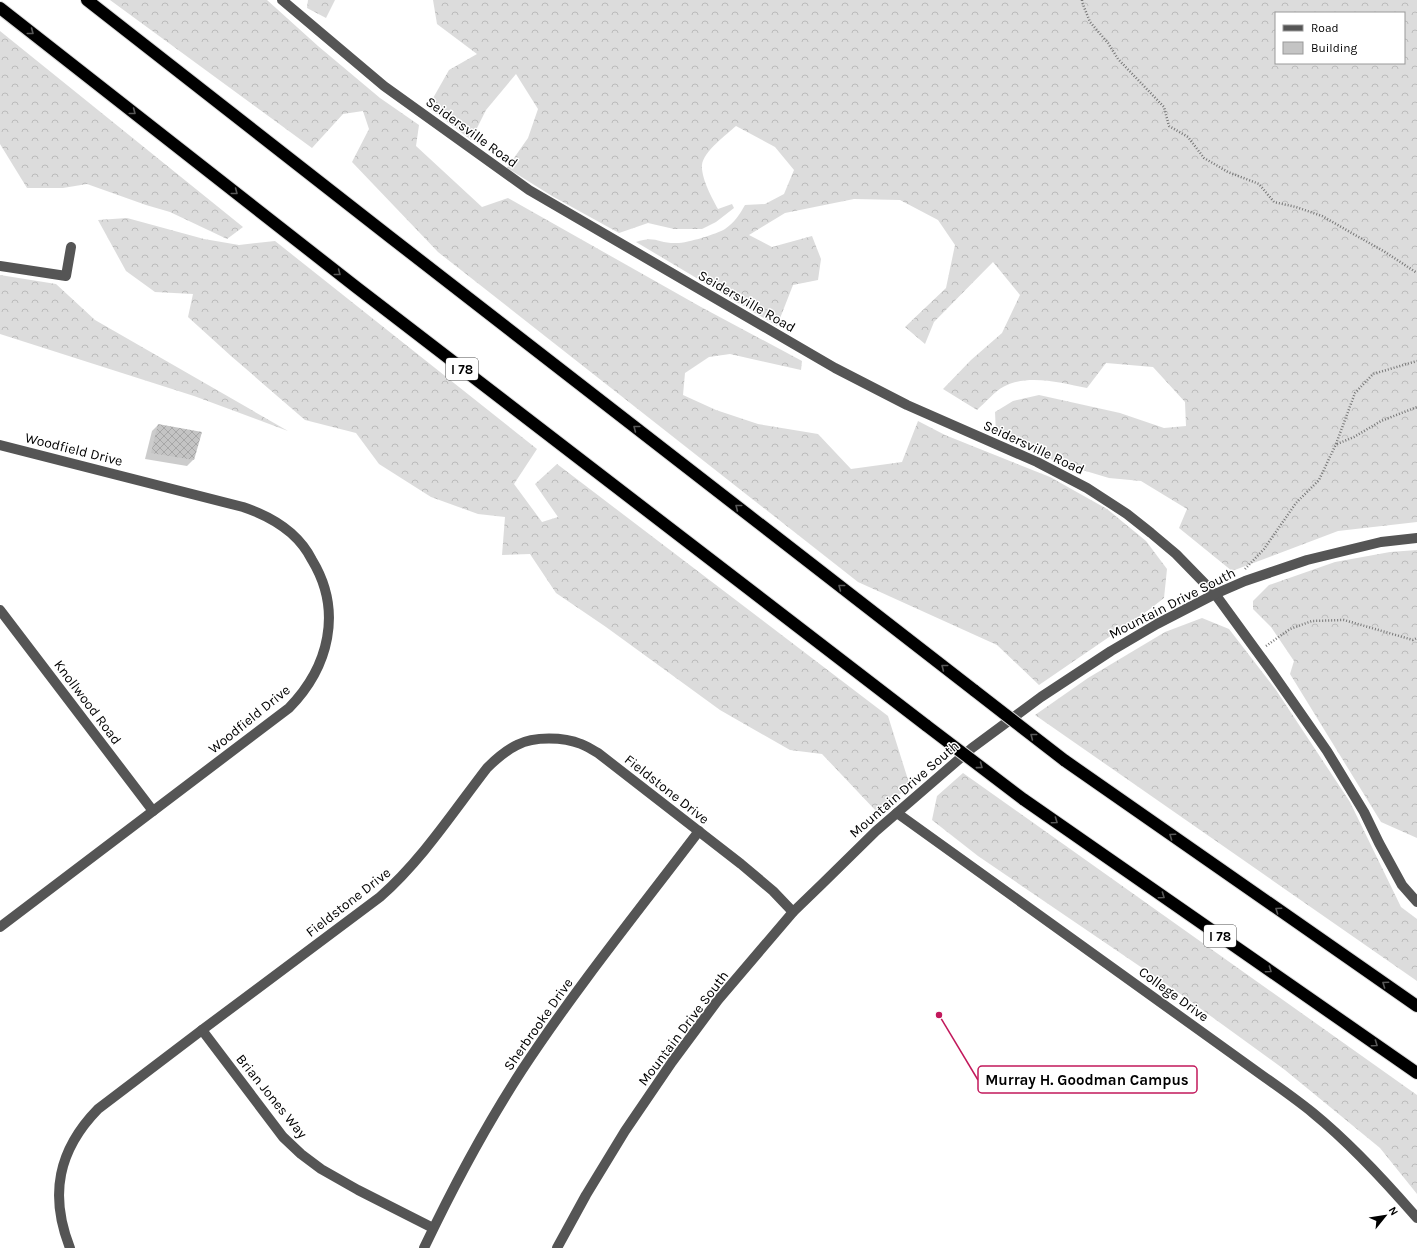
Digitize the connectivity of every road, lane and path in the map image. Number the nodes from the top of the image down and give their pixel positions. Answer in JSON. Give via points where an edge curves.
{"nodes":[{"id":1,"x":87,"y":0,"type":"edge"},
{"id":2,"x":282,"y":0,"type":"edge"},
{"id":3,"x":1082,"y":0,"type":"edge"},
{"id":4,"x":0,"y":8,"type":"edge"},
{"id":5,"x":71,"y":247,"type":"dead end"},
{"id":6,"x":0,"y":266,"type":"edge"},
{"id":7,"x":1417,"y":273,"type":"edge"},
{"id":8,"x":1417,"y":361,"type":"edge"},
{"id":9,"x":1417,"y":407,"type":"edge"},
{"id":10,"x":1336,"y":444,"type":"junction"},
{"id":11,"x":0,"y":445,"type":"edge"},
{"id":12,"x":1417,"y":538,"type":"edge"},
{"id":13,"x":1245,"y":581,"type":"junction"},
{"id":14,"x":1215,"y":594,"type":"junction"},
{"id":15,"x":0,"y":610,"type":"edge"},
{"id":16,"x":1417,"y":638,"type":"edge"},
{"id":17,"x":1257,"y":652,"type":"junction"},
{"id":18,"x":153,"y":811,"type":"junction"},
{"id":19,"x":897,"y":813,"type":"junction"},
{"id":20,"x":698,"y":831,"type":"junction"},
{"id":21,"x":1417,"y":902,"type":"edge"},
{"id":22,"x":793,"y":912,"type":"junction"},
{"id":23,"x":0,"y":927,"type":"edge"},
{"id":24,"x":1417,"y":1006,"type":"edge"},
{"id":25,"x":202,"y":1030,"type":"junction"},
{"id":26,"x":1417,"y":1072,"type":"edge"},
{"id":27,"x":1417,"y":1218,"type":"edge"},
{"id":28,"x":434,"y":1228,"type":"junction"},
{"id":29,"x":70,"y":1248,"type":"edge"},
{"id":30,"x":424,"y":1248,"type":"edge"},
{"id":31,"x":557,"y":1248,"type":"edge"}],
"edges":[{"from":24,"to":1,"type":"highway","one_way":true,"bridge":true,"via":[[1064,760]]},
{"from":2,"to":14,"type":"street","name":"Seidersville Road","via":[[384,86],[530,190],[835,368],[907,405],[1037,462],[1087,488],[1152,533]]},
{"from":3,"to":7,"type":"path","via":[[1090,22],[1118,59],[1164,106],[1169,126],[1188,136],[1204,158],[1228,172],[1259,184],[1274,202],[1322,216]]},
{"from":4,"to":26,"type":"highway","number":"I 78","one_way":true,"bridge":true,"via":[[356,287],[1023,799]]},
{"from":5,"to":6,"type":"street","via":[[66,276]]},
{"from":8,"to":10,"type":"path","via":[[1373,374],[1355,393]]},
{"from":9,"to":10,"type":"path","via":[[1381,421]]},
{"from":10,"to":13,"type":"path","via":[[1320,480],[1296,503],[1264,549],[1245,569]]},
{"from":11,"to":18,"type":"street","name":"Woodfield Drive","via":[[236,505],[262,514],[292,534],[302,544],[318,569],[327,597],[329,625],[324,654],[311,682],[289,708]]},
{"from":12,"to":13,"type":"street","name":"Mountain Drive South","via":[[1344,550]]},
{"from":13,"to":14,"type":"street","name":"Mountain Drive South"},
{"from":14,"to":17,"type":"street","name":"Seidersville Road"},
{"from":14,"to":19,"type":"street","name":"Mountain Drive South","via":[[1132,638],[1041,697],[972,748]]},
{"from":15,"to":18,"type":"street","name":"Knollwood Road"},
{"from":16,"to":17,"type":"path","via":[[1413,640],[1344,620],[1312,621],[1290,629]]},
{"from":17,"to":21,"type":"street","name":"Seidersville Road","via":[[1327,751],[1364,812],[1402,885]]},
{"from":18,"to":23,"type":"street","name":"Woodfield Drive"},
{"from":19,"to":22,"type":"street","name":"Mountain Drive South","via":[[853,852]]},
{"from":19,"to":27,"type":"street","name":"College Drive","via":[[1313,1113],[1392,1188]]},
{"from":20,"to":22,"type":"street","name":"Fieldstone Drive","via":[[742,864]]},
{"from":20,"to":25,"type":"street","name":"Fieldstone Drive","via":[[598,752],[582,744],[565,739],[533,740],[519,744],[487,768],[400,880]]},
{"from":20,"to":28,"type":"street","name":"Sherbrooke Drive","via":[[522,1070],[475,1149]]},
{"from":22,"to":31,"type":"street","name":"Mountain Drive South","via":[[718,1000],[672,1062],[625,1131]]},
{"from":25,"to":28,"type":"street","name":"Brian Jones Way","via":[[283,1137],[301,1154],[321,1169],[358,1190]]},
{"from":25,"to":29,"type":"street","name":"Fieldstone Drive","via":[[98,1109],[75,1138],[61,1172],[58,1196],[59,1210]]},
{"from":28,"to":30,"type":"street","name":"Sherbrooke Drive"}]}
